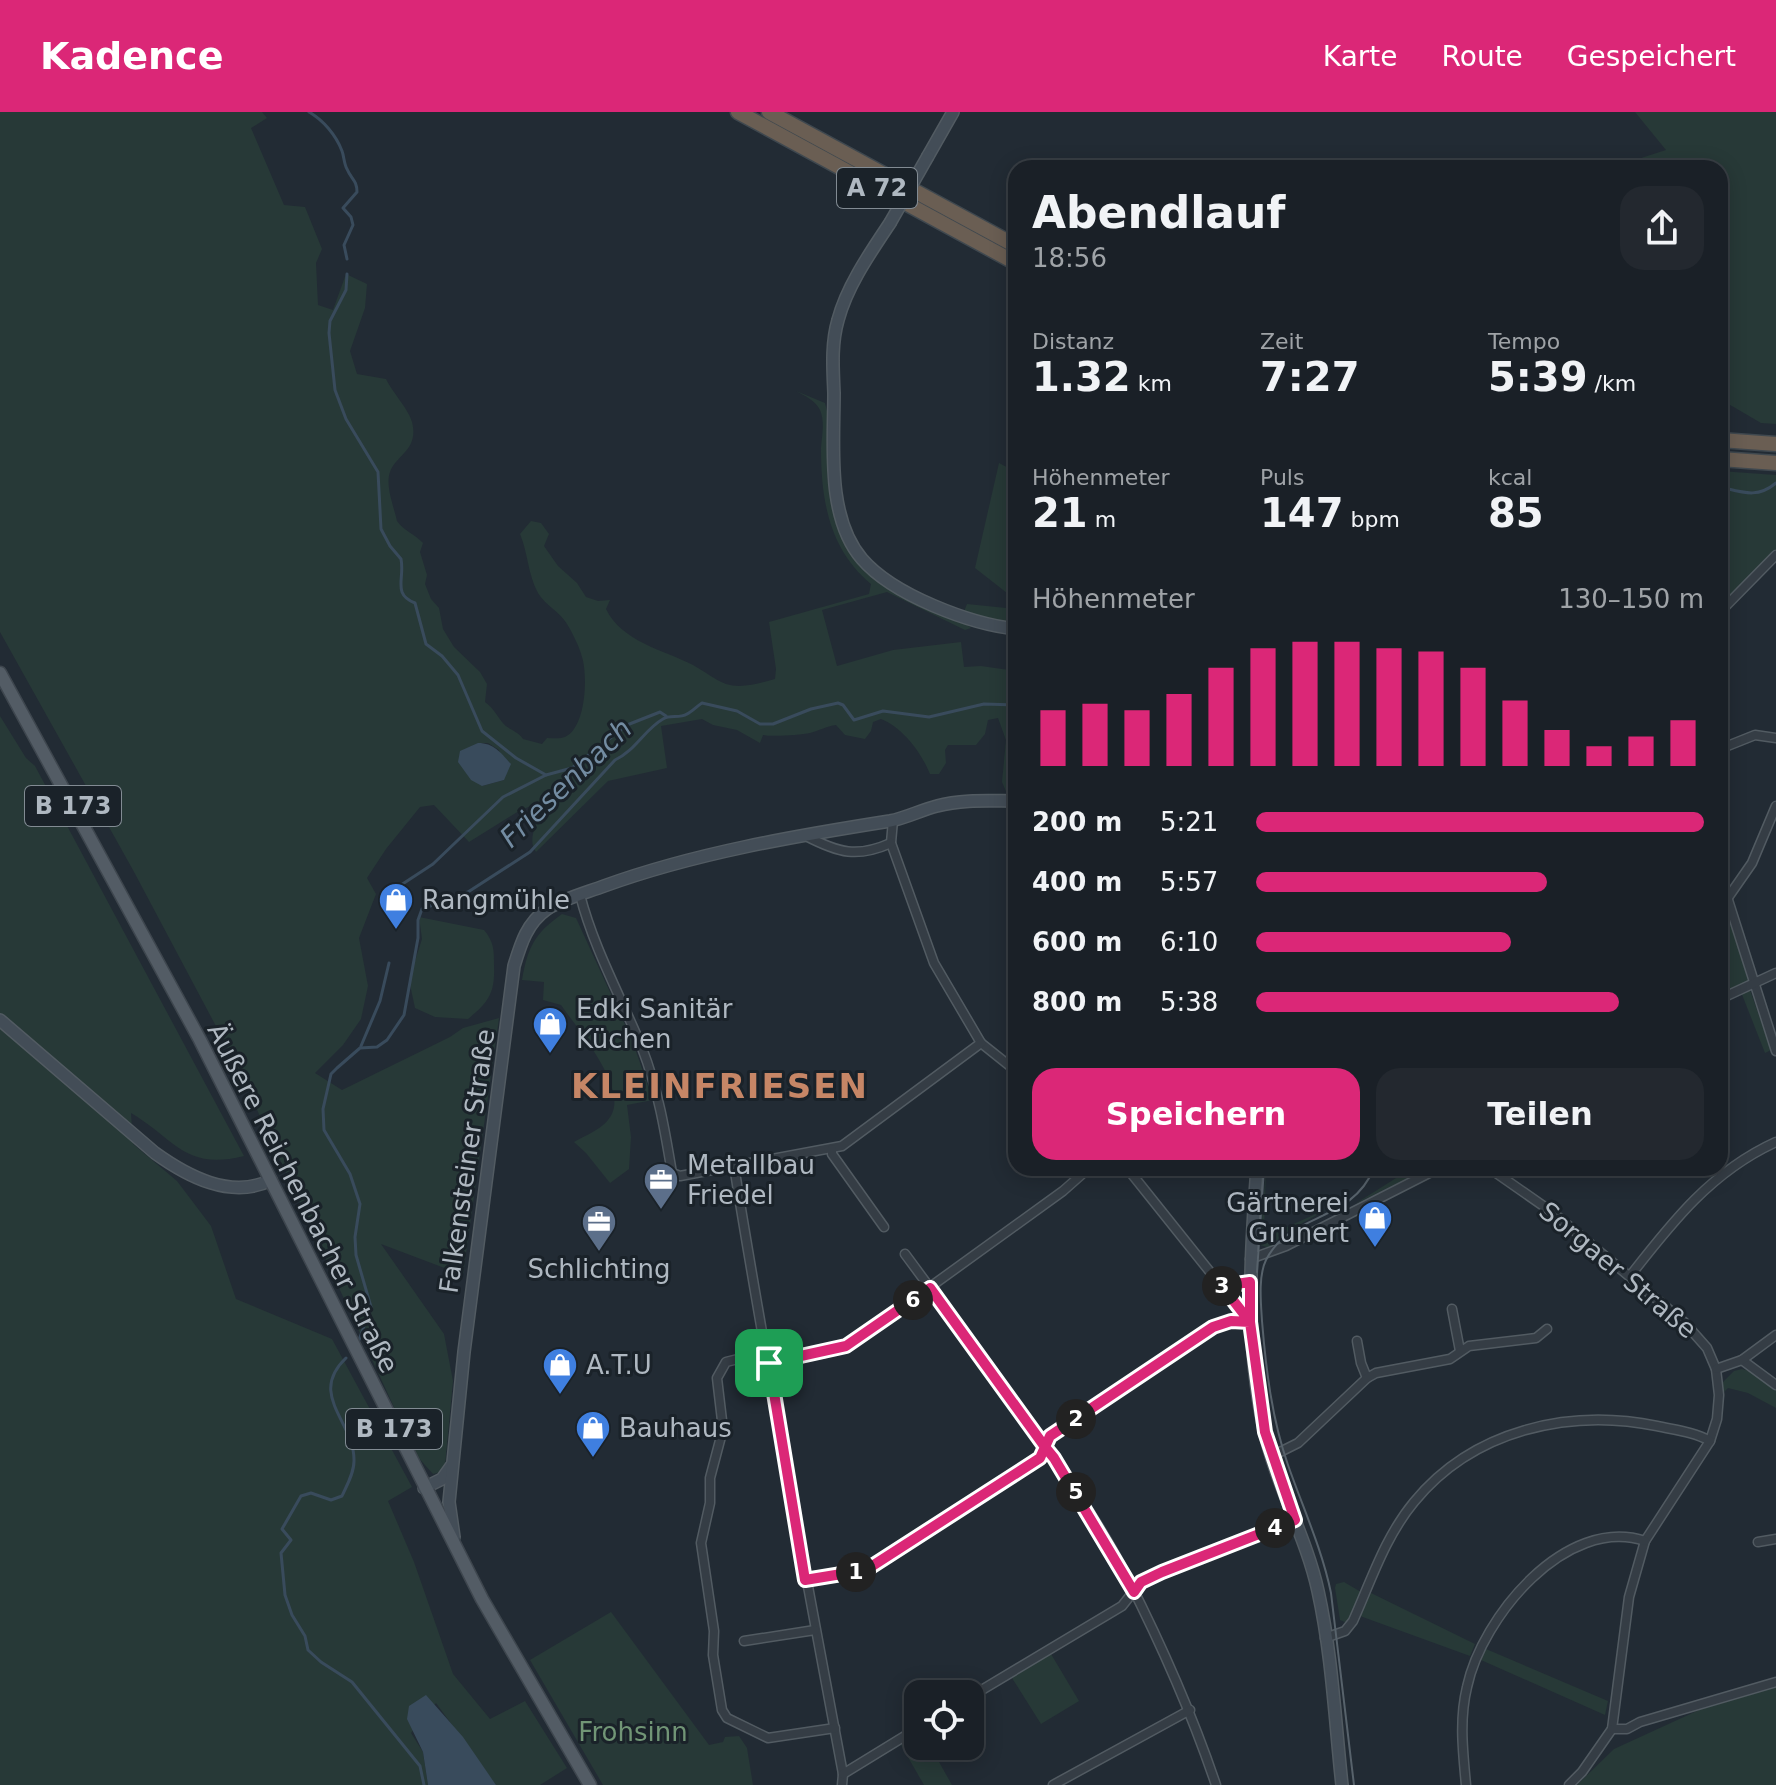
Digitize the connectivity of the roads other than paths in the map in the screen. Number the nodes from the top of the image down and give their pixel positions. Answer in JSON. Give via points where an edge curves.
{"nodes":[{"id":1,"x":738,"y":112,"type":"edge"},
{"id":2,"x":769,"y":112,"type":"edge"},
{"id":3,"x":953,"y":112,"type":"edge"},
{"id":4,"x":1008,"y":242,"type":"edge"},
{"id":5,"x":1008,"y":259,"type":"edge"},
{"id":6,"x":1728,"y":441,"type":"edge"},
{"id":7,"x":1776,"y":444,"type":"edge"},
{"id":8,"x":1728,"y":460,"type":"edge"},
{"id":9,"x":1776,"y":463,"type":"edge"},
{"id":10,"x":1776,"y":555,"type":"edge"},
{"id":11,"x":1728,"y":604,"type":"edge"},
{"id":12,"x":1008,"y":628,"type":"edge"},
{"id":13,"x":0,"y":673,"type":"edge"},
{"id":14,"x":1776,"y":738,"type":"edge"},
{"id":15,"x":1728,"y":746,"type":"edge"},
{"id":16,"x":1008,"y":801,"type":"edge"},
{"id":17,"x":1776,"y":806,"type":"edge"},
{"id":18,"x":893,"y":820,"type":"junction"},
{"id":19,"x":806,"y":836,"type":"junction"},
{"id":20,"x":891,"y":843,"type":"junction"},
{"id":21,"x":580,"y":895,"type":"junction"},
{"id":22,"x":1728,"y":900,"type":"joint"},
{"id":23,"x":1776,"y":973,"type":"edge"},
{"id":24,"x":1753,"y":982,"type":"junction"},
{"id":25,"x":1728,"y":995,"type":"edge"},
{"id":26,"x":0,"y":1020,"type":"edge"},
{"id":27,"x":981,"y":1043,"type":"junction"},
{"id":28,"x":1776,"y":1051,"type":"edge"},
{"id":29,"x":1008,"y":1065,"type":"edge"},
{"id":30,"x":1776,"y":1142,"type":"edge"},
{"id":31,"x":832,"y":1149,"type":"junction"},
{"id":32,"x":734,"y":1166,"type":"junction"},
{"id":33,"x":1728,"y":1170,"type":"edge"},
{"id":34,"x":1080,"y":1176,"type":"edge"},
{"id":35,"x":1133,"y":1176,"type":"edge"},
{"id":36,"x":1256,"y":1176,"type":"edge"},
{"id":37,"x":1423,"y":1176,"type":"edge"},
{"id":38,"x":1500,"y":1176,"type":"edge"},
{"id":39,"x":1720,"y":1176,"type":"edge"},
{"id":40,"x":271,"y":1180,"type":"junction"},
{"id":41,"x":884,"y":1227,"type":"dead end"},
{"id":42,"x":905,"y":1254,"type":"dead end"},
{"id":43,"x":1249,"y":1259,"type":"junction"},
{"id":44,"x":1630,"y":1276,"type":"junction"},
{"id":45,"x":1250,"y":1282,"type":"junction"},
{"id":46,"x":1222,"y":1286,"type":"junction"},
{"id":47,"x":930,"y":1288,"type":"junction"},
{"id":48,"x":1452,"y":1309,"type":"dead end"},
{"id":49,"x":1250,"y":1322,"type":"junction"},
{"id":50,"x":1547,"y":1329,"type":"dead end"},
{"id":51,"x":1776,"y":1335,"type":"edge"},
{"id":52,"x":1357,"y":1341,"type":"dead end"},
{"id":53,"x":1460,"y":1351,"type":"junction"},
{"id":54,"x":766,"y":1352,"type":"junction"},
{"id":55,"x":1742,"y":1360,"type":"junction"},
{"id":56,"x":769,"y":1363,"type":"junction"},
{"id":57,"x":1716,"y":1369,"type":"junction"},
{"id":58,"x":1367,"y":1378,"type":"junction"},
{"id":59,"x":1776,"y":1385,"type":"edge"},
{"id":60,"x":1710,"y":1441,"type":"junction"},
{"id":61,"x":1045,"y":1447,"type":"junction"},
{"id":62,"x":1272,"y":1456,"type":"junction"},
{"id":63,"x":452,"y":1464,"type":"junction"},
{"id":64,"x":424,"y":1488,"type":"junction"},
{"id":65,"x":451,"y":1488,"type":"junction"},
{"id":66,"x":431,"y":1500,"type":"junction"},
{"id":67,"x":1295,"y":1520,"type":"junction"},
{"id":68,"x":1776,"y":1539,"type":"edge"},
{"id":69,"x":1645,"y":1541,"type":"junction"},
{"id":70,"x":1758,"y":1542,"type":"dead end"},
{"id":71,"x":456,"y":1547,"type":"junction"},
{"id":72,"x":805,"y":1580,"type":"junction"},
{"id":73,"x":1134,"y":1592,"type":"junction"},
{"id":74,"x":815,"y":1630,"type":"junction"},
{"id":75,"x":1325,"y":1638,"type":"junction"},
{"id":76,"x":744,"y":1641,"type":"dead end"},
{"id":77,"x":1776,"y":1682,"type":"edge"},
{"id":78,"x":984,"y":1689,"type":"edge"},
{"id":79,"x":1190,"y":1710,"type":"junction"},
{"id":80,"x":835,"y":1728,"type":"junction"},
{"id":81,"x":1612,"y":1729,"type":"junction"},
{"id":82,"x":904,"y":1737,"type":"edge"},
{"id":83,"x":843,"y":1774,"type":"junction"},
{"id":84,"x":590,"y":1785,"type":"edge"},
{"id":85,"x":842,"y":1785,"type":"edge"},
{"id":86,"x":1053,"y":1785,"type":"edge"},
{"id":87,"x":1216,"y":1785,"type":"edge"},
{"id":88,"x":1342,"y":1785,"type":"edge"},
{"id":89,"x":1466,"y":1785,"type":"edge"},
{"id":90,"x":1569,"y":1785,"type":"edge"}],
"edges":[{"from":1,"to":5,"type":"highway","number":"A 72"},
{"from":2,"to":4,"type":"highway","number":"A 72"},
{"from":3,"to":12,"type":"main road","bridge":true,"via":[[851,288],[837,322],[834,472],[844,522],[862,559],[915,596],[963,618]]},
{"from":6,"to":7,"type":"highway"},
{"from":8,"to":9,"type":"highway"},
{"from":10,"to":11,"type":"street"},
{"from":13,"to":40,"type":"main road","name":"Äußere Reichenbacher Straße","number":"B 173"},
{"from":14,"to":15,"type":"street","via":[[1755,735]]},
{"from":16,"to":18,"type":"main road","name":"Falkensteiner Straße","via":[[939,805]]},
{"from":17,"to":22,"type":"street","via":[[1752,863]]},
{"from":18,"to":19,"type":"main road","name":"Falkensteiner Straße"},
{"from":18,"to":20,"type":"street"},
{"from":19,"to":20,"type":"street","via":[[844,852],[863,853]]},
{"from":19,"to":21,"type":"main road","name":"Falkensteiner Straße","via":[[672,865]]},
{"from":20,"to":27,"type":"street","via":[[934,963]]},
{"from":21,"to":32,"type":"street","via":[[595,944],[643,1050],[662,1112],[672,1173]]},
{"from":21,"to":63,"type":"main road","name":"Falkensteiner Straße","via":[[548,908],[531,922],[514,966]]},
{"from":22,"to":24,"type":"street"},
{"from":23,"to":24,"type":"street"},
{"from":24,"to":25,"type":"street"},
{"from":24,"to":28,"type":"street"},
{"from":26,"to":40,"type":"main road","via":[[182,1172],[226,1187],[260,1186]]},
{"from":27,"to":29,"type":"street"},
{"from":27,"to":31,"type":"street"},
{"from":30,"to":33,"type":"street"},
{"from":31,"to":32,"type":"street"},
{"from":31,"to":41,"type":"street"},
{"from":32,"to":54,"type":"street"},
{"from":34,"to":47,"type":"street"},
{"from":35,"to":46,"type":"street"},
{"from":36,"to":43,"type":"main road"},
{"from":37,"to":43,"type":"street","via":[[1286,1246]]},
{"from":38,"to":44,"type":"street","name":"Sorgaer Straße"},
{"from":39,"to":44,"type":"street","via":[[1695,1196]]},
{"from":40,"to":64,"type":"main road","name":"Äußere Reichenbacher Straße","number":"B 173"},
{"from":42,"to":47,"type":"street"},
{"from":43,"to":45,"type":"main road"},
{"from":44,"to":57,"type":"street","name":"Sorgaer Straße","via":[[1694,1331]]},
{"from":45,"to":46,"type":"street"},
{"from":45,"to":49,"type":"main road"},
{"from":46,"to":49,"type":"street"},
{"from":47,"to":56,"type":"street","via":[[846,1346]]},
{"from":47,"to":61,"type":"street"},
{"from":48,"to":53,"type":"street"},
{"from":49,"to":61,"type":"street","via":[[1213,1327],[1050,1436]]},
{"from":49,"to":62,"type":"main road"},
{"from":50,"to":53,"type":"street","via":[[1536,1338]]},
{"from":51,"to":55,"type":"street"},
{"from":52,"to":58,"type":"street"},
{"from":53,"to":58,"type":"street","via":[[1450,1359]]},
{"from":54,"to":56,"type":"street"},
{"from":54,"to":80,"type":"street","via":[[731,1359],[717,1378],[723,1429],[701,1543],[722,1710],[727,1718],[768,1738]]},
{"from":55,"to":57,"type":"street"},
{"from":55,"to":59,"type":"street"},
{"from":56,"to":72,"type":"street"},
{"from":57,"to":60,"type":"street","name":"Sorgaer Straße","via":[[1719,1395]]},
{"from":58,"to":62,"type":"street","via":[[1298,1443]]},
{"from":60,"to":69,"type":"street","name":"Sorgaer Straße"},
{"from":60,"to":75,"type":"street","via":[[1645,1424],[1583,1419],[1537,1426],[1490,1443],[1458,1462],[1413,1502],[1385,1547],[1353,1621],[1345,1631]]},
{"from":61,"to":72,"type":"street","via":[[1040,1458],[866,1570]]},
{"from":61,"to":73,"type":"street"},
{"from":62,"to":67,"type":"main road"},
{"from":63,"to":64,"type":"main road","via":[[442,1479]]},
{"from":63,"to":65,"type":"main road","name":"Falkensteiner Straße"},
{"from":64,"to":66,"type":"main road","name":"Äußere Reichenbacher Straße","number":"B 173"},
{"from":65,"to":66,"type":"main road"},
{"from":65,"to":71,"type":"main road","name":"Falkensteiner Straße"},
{"from":66,"to":71,"type":"main road","name":"Äußere Reichenbacher Straße","number":"B 173"},
{"from":67,"to":73,"type":"street","via":[[1162,1572],[1141,1582]]},
{"from":67,"to":75,"type":"main road","via":[[1311,1563]]},
{"from":68,"to":70,"type":"street"},
{"from":69,"to":81,"type":"street","name":"Sorgaer Straße","via":[[1629,1597]]},
{"from":69,"to":89,"type":"street","via":[[1616,1536],[1584,1545],[1541,1571],[1502,1611],[1478,1651],[1466,1687]]},
{"from":71,"to":84,"type":"main road","name":"Äußere Reichenbacher Straße","number":"B 173"},
{"from":72,"to":74,"type":"street"},
{"from":73,"to":78,"type":"street","via":[[1122,1606]]},
{"from":73,"to":79,"type":"street"},
{"from":74,"to":76,"type":"street"},
{"from":74,"to":80,"type":"street"},
{"from":75,"to":88,"type":"main road"},
{"from":77,"to":81,"type":"street","via":[[1627,1729]]},
{"from":79,"to":86,"type":"street"},
{"from":79,"to":87,"type":"street"},
{"from":80,"to":83,"type":"street"},
{"from":81,"to":90,"type":"street","name":"Sorgaer Straße"},
{"from":82,"to":83,"type":"street"},
{"from":83,"to":85,"type":"street"}]}
